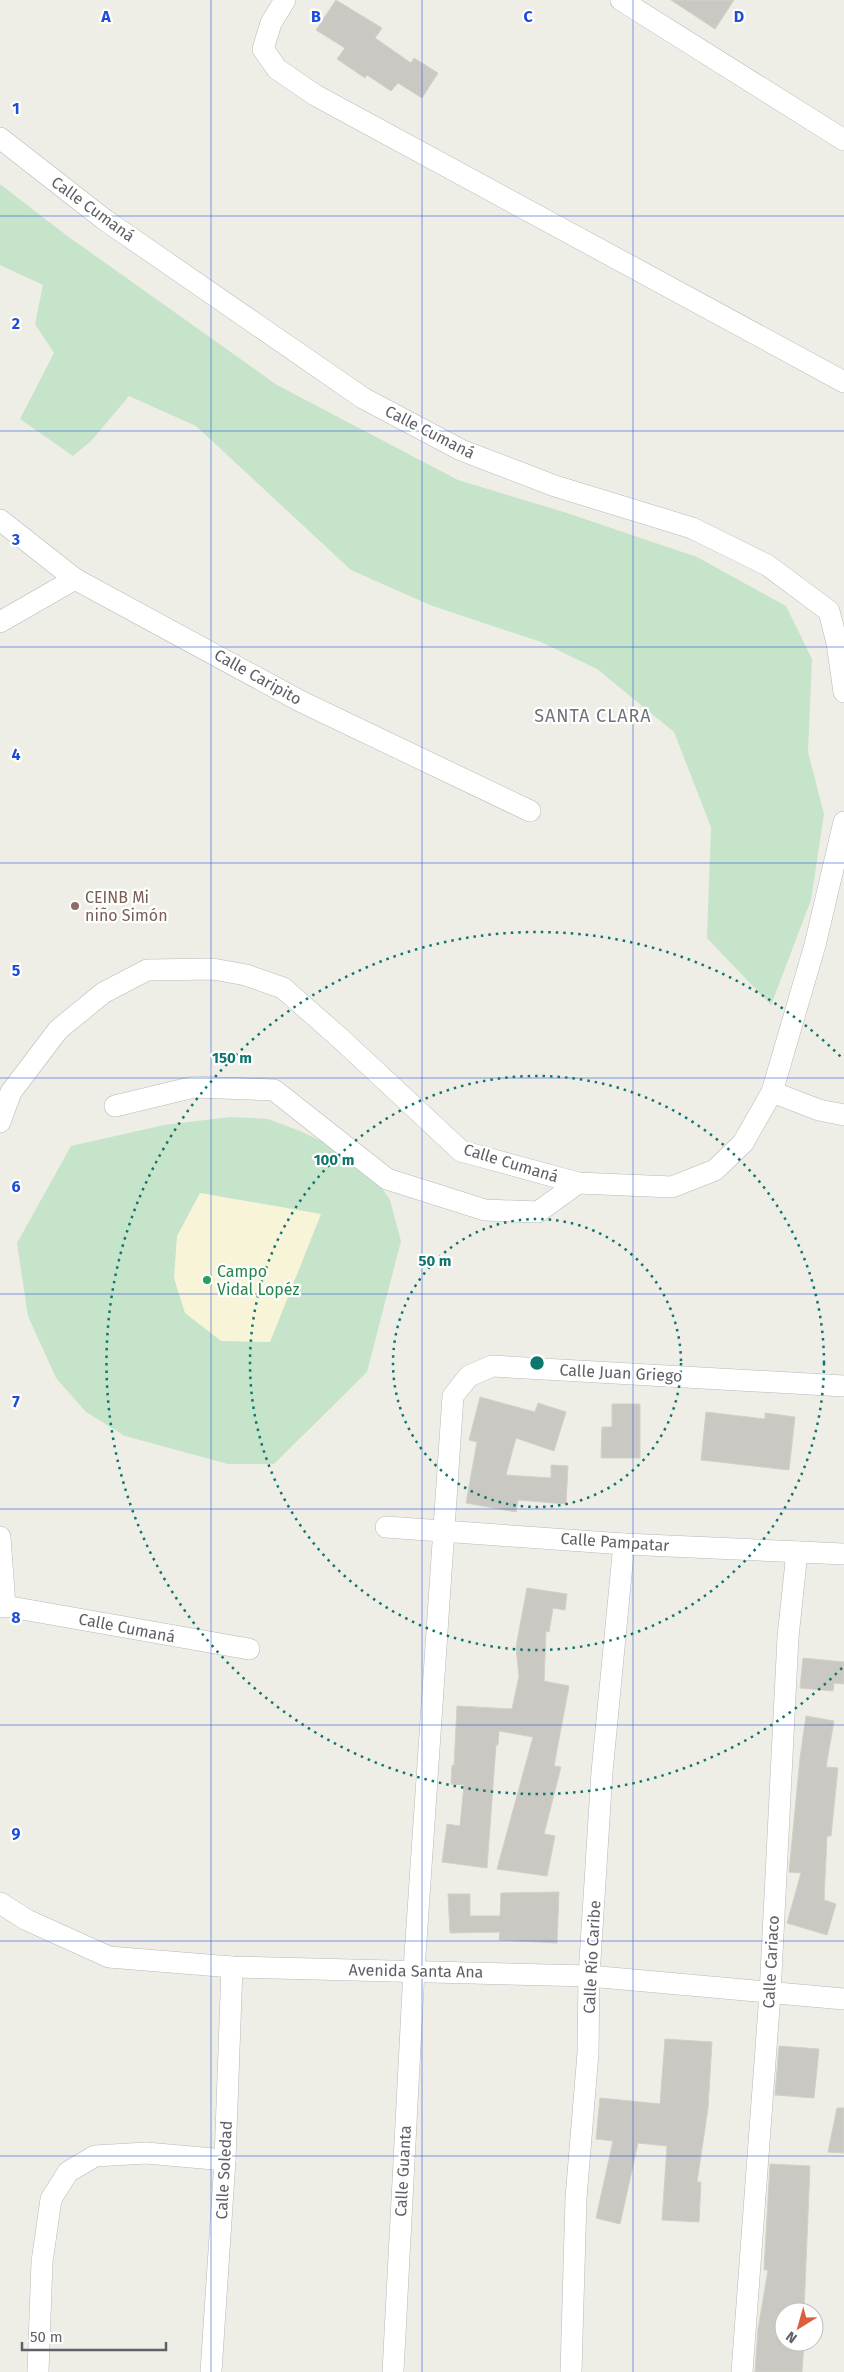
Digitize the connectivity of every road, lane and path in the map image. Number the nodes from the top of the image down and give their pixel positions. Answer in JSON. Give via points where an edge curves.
{"nodes":[{"id":1,"x":285,"y":0,"type":"edge"},
{"id":2,"x":621,"y":0,"type":"edge"},
{"id":3,"x":0,"y":138,"type":"edge"},
{"id":4,"x":844,"y":140,"type":"edge"},
{"id":5,"x":844,"y":382,"type":"edge"},
{"id":6,"x":0,"y":520,"type":"edge"},
{"id":7,"x":75,"y":579,"type":"junction"},
{"id":8,"x":836,"y":613,"type":"edge"},
{"id":9,"x":0,"y":622,"type":"edge"},
{"id":10,"x":844,"y":692,"type":"edge"},
{"id":11,"x":530,"y":811,"type":"dead end"},
{"id":12,"x":844,"y":822,"type":"edge"},
{"id":13,"x":772,"y":1092,"type":"junction"},
{"id":14,"x":115,"y":1106,"type":"dead end"},
{"id":15,"x":844,"y":1115,"type":"edge"},
{"id":16,"x":0,"y":1122,"type":"edge"},
{"id":17,"x":578,"y":1183,"type":"junction"},
{"id":18,"x":844,"y":1386,"type":"edge"},
{"id":19,"x":386,"y":1527,"type":"dead end"},
{"id":20,"x":445,"y":1529,"type":"junction"},
{"id":21,"x":0,"y":1537,"type":"edge"},
{"id":22,"x":624,"y":1544,"type":"junction"},
{"id":23,"x":797,"y":1552,"type":"junction"},
{"id":24,"x":844,"y":1554,"type":"edge"},
{"id":25,"x":2,"y":1606,"type":"edge"},
{"id":26,"x":249,"y":1649,"type":"dead end"},
{"id":27,"x":0,"y":1903,"type":"edge"},
{"id":28,"x":232,"y":1967,"type":"junction"},
{"id":29,"x":414,"y":1970,"type":"junction"},
{"id":30,"x":590,"y":1976,"type":"junction"},
{"id":31,"x":770,"y":1994,"type":"junction"},
{"id":32,"x":844,"y":1999,"type":"edge"},
{"id":33,"x":225,"y":2160,"type":"junction"},
{"id":34,"x":38,"y":2372,"type":"edge"},
{"id":35,"x":211,"y":2372,"type":"edge"},
{"id":36,"x":392,"y":2372,"type":"edge"},
{"id":37,"x":572,"y":2372,"type":"edge"},
{"id":38,"x":742,"y":2372,"type":"edge"}],
"edges":[{"from":1,"to":5,"type":"street","via":[[271,23],[263,49],[276,69],[315,95]]},
{"from":2,"to":4,"type":"street"},
{"from":3,"to":8,"type":"street","name":"Calle Cumaná","via":[[105,220],[363,398],[462,450],[555,486],[692,528],[767,565]]},
{"from":6,"to":7,"type":"street","name":"Calle Caripito"},
{"from":7,"to":9,"type":"street"},
{"from":7,"to":11,"type":"street","name":"Calle Caripito","via":[[300,701]]},
{"from":8,"to":10,"type":"street","name":"Calle Cumaná"},
{"from":12,"to":13,"type":"street","name":"Calle Cumaná","via":[[814,945]]},
{"from":13,"to":15,"type":"street","via":[[819,1110]]},
{"from":13,"to":17,"type":"street","name":"Calle Cumaná","via":[[743,1143],[714,1170],[672,1187]]},
{"from":14,"to":17,"type":"street","via":[[194,1087],[274,1090],[388,1179],[485,1210],[538,1212]]},
{"from":16,"to":17,"type":"street","name":"Calle Cumaná","via":[[11,1092],[58,1030],[103,994],[147,970],[214,969],[246,975],[282,988],[461,1150]]},
{"from":18,"to":20,"type":"street","name":"Calle Juan Griego","via":[[492,1366],[469,1376],[453,1396]]},
{"from":19,"to":20,"type":"street","name":"Calle Pampatar"},
{"from":20,"to":22,"type":"street","name":"Calle Pampatar"},
{"from":20,"to":29,"type":"street","name":"Calle Juan Griego"},
{"from":21,"to":25,"type":"street","name":"Calle Cumaná"},
{"from":22,"to":23,"type":"street","name":"Calle Pampatar"},
{"from":22,"to":30,"type":"street","name":"Calle Río Caribe","via":[[602,1772]]},
{"from":23,"to":24,"type":"street","name":"Calle Pampatar"},
{"from":23,"to":31,"type":"street","name":"Calle Cariaco","via":[[788,1637]]},
{"from":25,"to":26,"type":"street","name":"Calle Cumaná"},
{"from":27,"to":28,"type":"street","name":"Avenida Santa Ana","via":[[27,1920],[109,1957]]},
{"from":28,"to":29,"type":"street","name":"Avenida Santa Ana"},
{"from":28,"to":33,"type":"street","name":"Calle Soledad"},
{"from":29,"to":30,"type":"street","name":"Avenida Santa Ana"},
{"from":29,"to":36,"type":"street","name":"Calle Guanta"},
{"from":30,"to":31,"type":"street","name":"Avenida Santa Ana"},
{"from":30,"to":37,"type":"street","name":"Calle Río Caribe","via":[[588,2053],[576,2198]]},
{"from":31,"to":32,"type":"street","name":"Avenida Santa Ana"},
{"from":31,"to":38,"type":"street","name":"Calle Cariaco"},
{"from":33,"to":34,"type":"street","via":[[146,2152],[95,2156],[68,2172],[51,2199],[42,2262]]},
{"from":33,"to":35,"type":"street","name":"Calle Soledad"}]}
